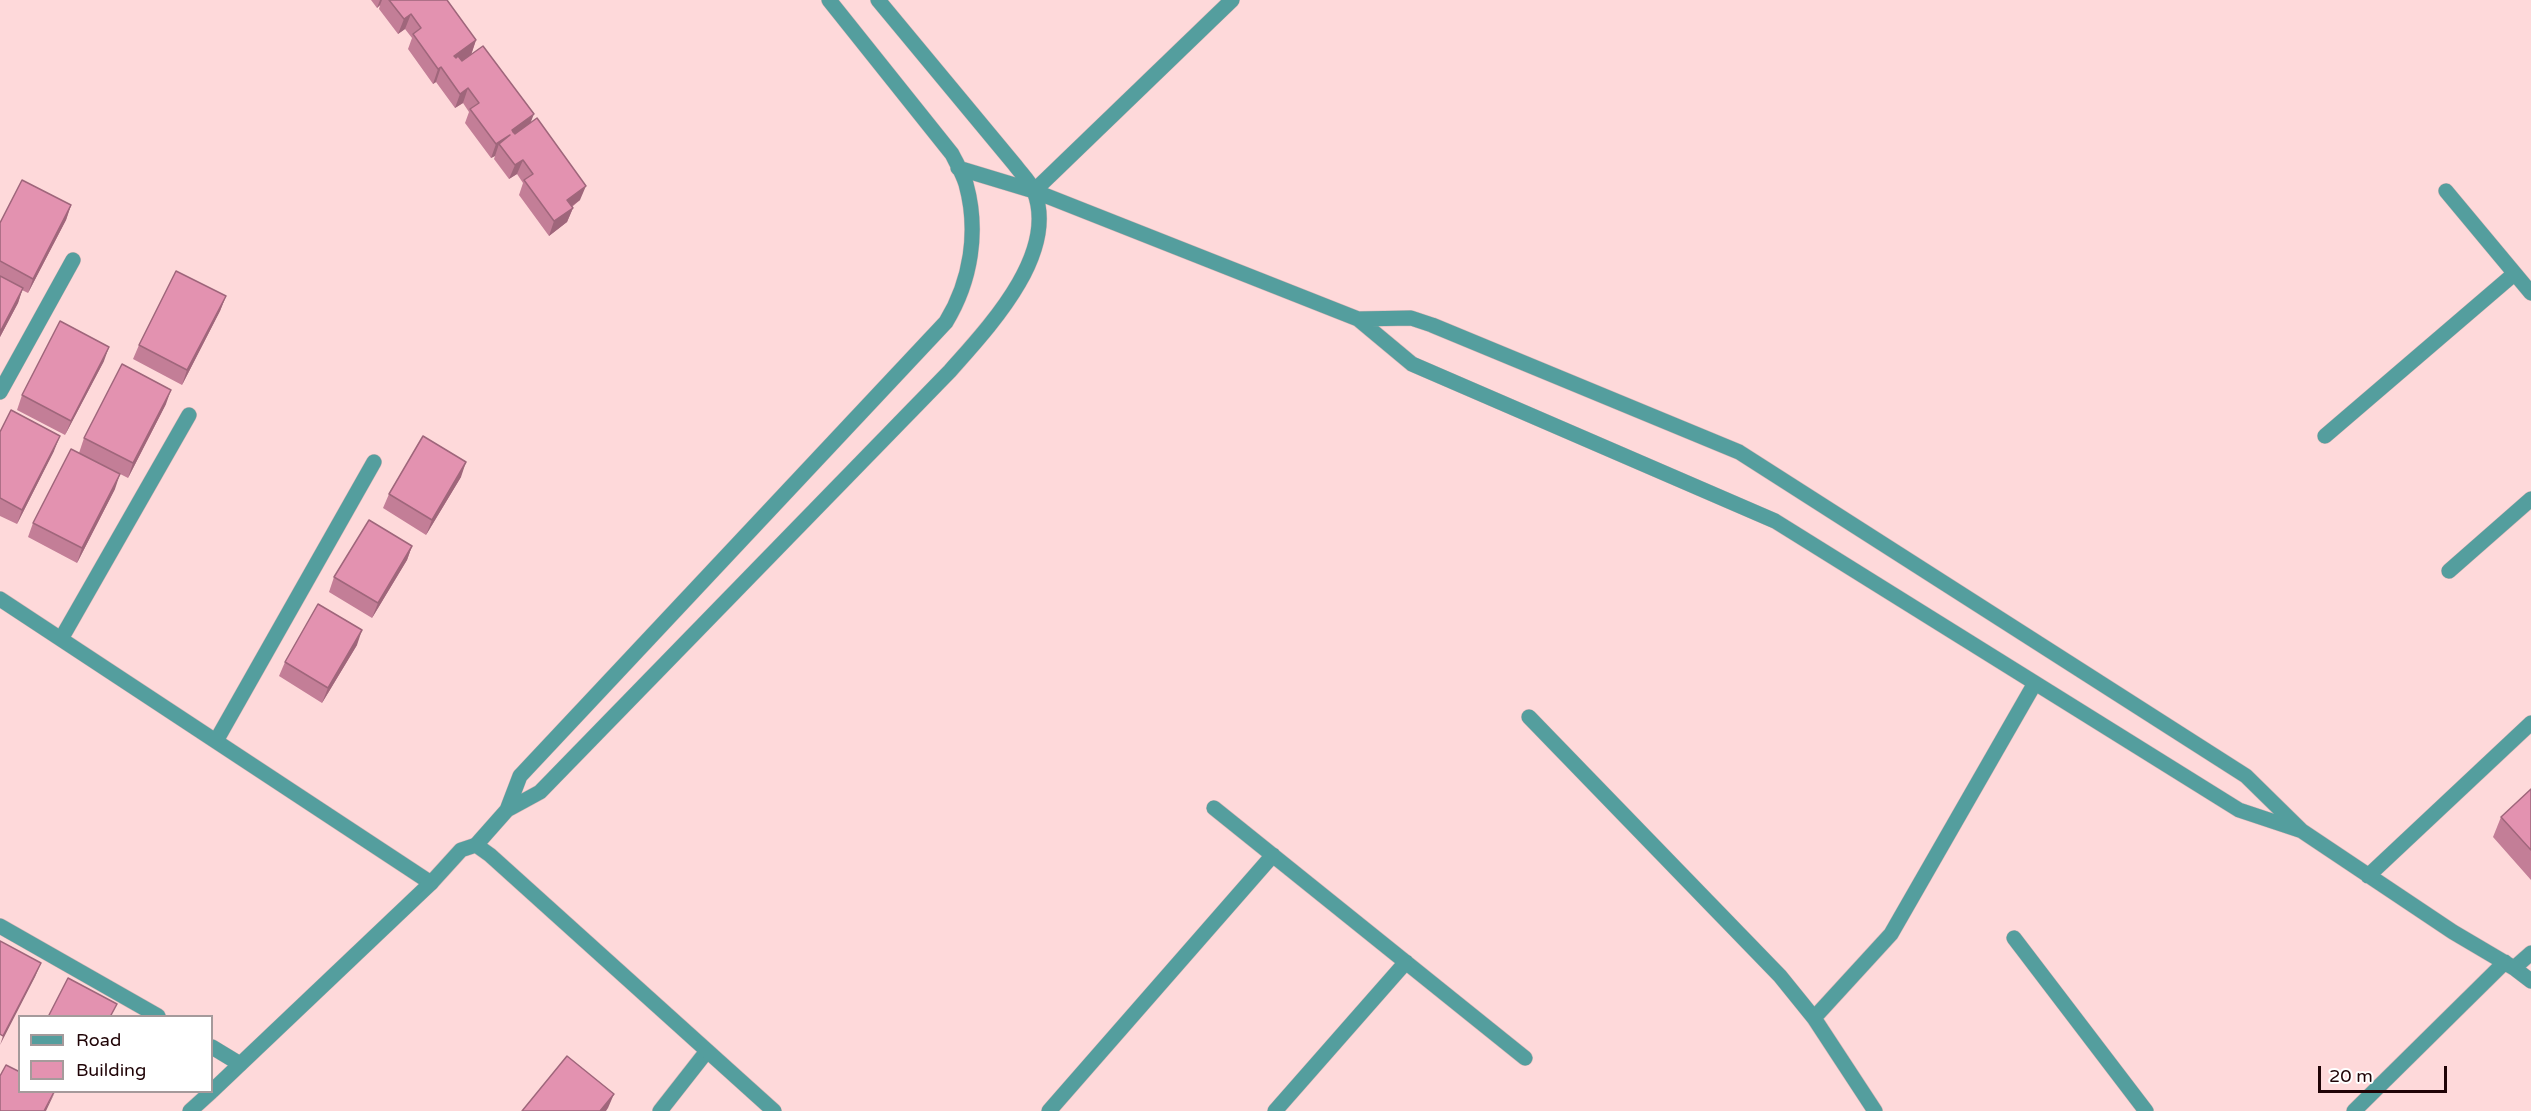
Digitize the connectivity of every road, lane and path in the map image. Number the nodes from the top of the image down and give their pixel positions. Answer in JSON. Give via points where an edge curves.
{"nodes":[{"id":1,"x":830,"y":0,"type":"edge"},
{"id":2,"x":878,"y":0,"type":"edge"},
{"id":3,"x":1232,"y":0,"type":"edge"},
{"id":4,"x":958,"y":168,"type":"junction"},
{"id":5,"x":1034,"y":191,"type":"junction"},
{"id":6,"x":2446,"y":191,"type":"dead end"},
{"id":7,"x":73,"y":260,"type":"dead end"},
{"id":8,"x":2514,"y":274,"type":"junction"},
{"id":9,"x":2531,"y":293,"type":"edge"},
{"id":10,"x":1358,"y":319,"type":"junction"},
{"id":11,"x":0,"y":392,"type":"edge"},
{"id":12,"x":189,"y":415,"type":"dead end"},
{"id":13,"x":2325,"y":436,"type":"dead end"},
{"id":14,"x":374,"y":462,"type":"dead end"},
{"id":15,"x":2531,"y":499,"type":"edge"},
{"id":16,"x":2449,"y":571,"type":"dead end"},
{"id":17,"x":0,"y":599,"type":"edge"},
{"id":18,"x":61,"y":639,"type":"junction"},
{"id":19,"x":2035,"y":683,"type":"junction"},
{"id":20,"x":1529,"y":717,"type":"dead end"},
{"id":21,"x":2531,"y":723,"type":"edge"},
{"id":22,"x":216,"y":741,"type":"junction"},
{"id":23,"x":1214,"y":808,"type":"dead end"},
{"id":24,"x":507,"y":810,"type":"junction"},
{"id":25,"x":2302,"y":831,"type":"junction"},
{"id":26,"x":476,"y":845,"type":"junction"},
{"id":27,"x":1274,"y":855,"type":"junction"},
{"id":28,"x":2368,"y":876,"type":"junction"},
{"id":29,"x":430,"y":883,"type":"junction"},
{"id":30,"x":0,"y":926,"type":"edge"},
{"id":31,"x":2014,"y":939,"type":"dead end"},
{"id":32,"x":2531,"y":953,"type":"edge"},
{"id":33,"x":1406,"y":963,"type":"junction"},
{"id":34,"x":2510,"y":965,"type":"junction"},
{"id":35,"x":2531,"y":981,"type":"edge"},
{"id":36,"x":155,"y":1015,"type":"edge"},
{"id":37,"x":1814,"y":1017,"type":"junction"},
{"id":38,"x":213,"y":1048,"type":"edge"},
{"id":39,"x":707,"y":1051,"type":"junction"},
{"id":40,"x":1525,"y":1058,"type":"dead end"},
{"id":41,"x":240,"y":1064,"type":"junction"},
{"id":42,"x":213,"y":1089,"type":"edge"},
{"id":43,"x":209,"y":1093,"type":"edge"},
{"id":44,"x":190,"y":1111,"type":"edge"},
{"id":45,"x":660,"y":1111,"type":"edge"},
{"id":46,"x":774,"y":1111,"type":"edge"},
{"id":47,"x":1049,"y":1111,"type":"edge"},
{"id":48,"x":1275,"y":1111,"type":"edge"},
{"id":49,"x":1875,"y":1111,"type":"edge"},
{"id":50,"x":2146,"y":1111,"type":"edge"},
{"id":51,"x":2354,"y":1111,"type":"edge"}],
"edges":[{"from":1,"to":4,"type":"street","via":[[952,154]]},
{"from":2,"to":5,"type":"street"},
{"from":3,"to":5,"type":"street"},
{"from":4,"to":5,"type":"street"},
{"from":4,"to":24,"type":"street","via":[[966,183],[973,244],[960,300],[946,322],[520,776]]},
{"from":5,"to":10,"type":"street"},
{"from":5,"to":24,"type":"street","via":[[1039,223],[1032,253],[1021,282],[984,333],[540,792]]},
{"from":6,"to":8,"type":"street"},
{"from":7,"to":11,"type":"street"},
{"from":8,"to":9,"type":"street"},
{"from":8,"to":13,"type":"street"},
{"from":10,"to":19,"type":"street","via":[[1412,364],[1775,521]]},
{"from":10,"to":25,"type":"street","via":[[1411,318],[1432,325],[1739,453],[2246,776]]},
{"from":12,"to":18,"type":"street"},
{"from":14,"to":22,"type":"street"},
{"from":15,"to":16,"type":"street"},
{"from":17,"to":18,"type":"street"},
{"from":18,"to":22,"type":"street"},
{"from":19,"to":25,"type":"street","via":[[2239,810]]},
{"from":19,"to":37,"type":"street","via":[[1891,934]]},
{"from":20,"to":37,"type":"street","via":[[1780,976]]},
{"from":21,"to":28,"type":"street"},
{"from":22,"to":29,"type":"street"},
{"from":23,"to":27,"type":"street"},
{"from":24,"to":26,"type":"street"},
{"from":25,"to":28,"type":"street"},
{"from":26,"to":29,"type":"street","via":[[461,850]]},
{"from":26,"to":39,"type":"street"},
{"from":27,"to":33,"type":"street"},
{"from":27,"to":47,"type":"street"},
{"from":28,"to":34,"type":"street"},
{"from":29,"to":41,"type":"street"},
{"from":30,"to":36,"type":"street"},
{"from":31,"to":50,"type":"street"},
{"from":32,"to":34,"type":"street"},
{"from":33,"to":40,"type":"street"},
{"from":33,"to":48,"type":"street"},
{"from":34,"to":35,"type":"street"},
{"from":34,"to":51,"type":"street"},
{"from":37,"to":49,"type":"street"},
{"from":38,"to":41,"type":"street"},
{"from":39,"to":45,"type":"street"},
{"from":39,"to":46,"type":"street"},
{"from":41,"to":42,"type":"street"},
{"from":43,"to":44,"type":"street"}]}
